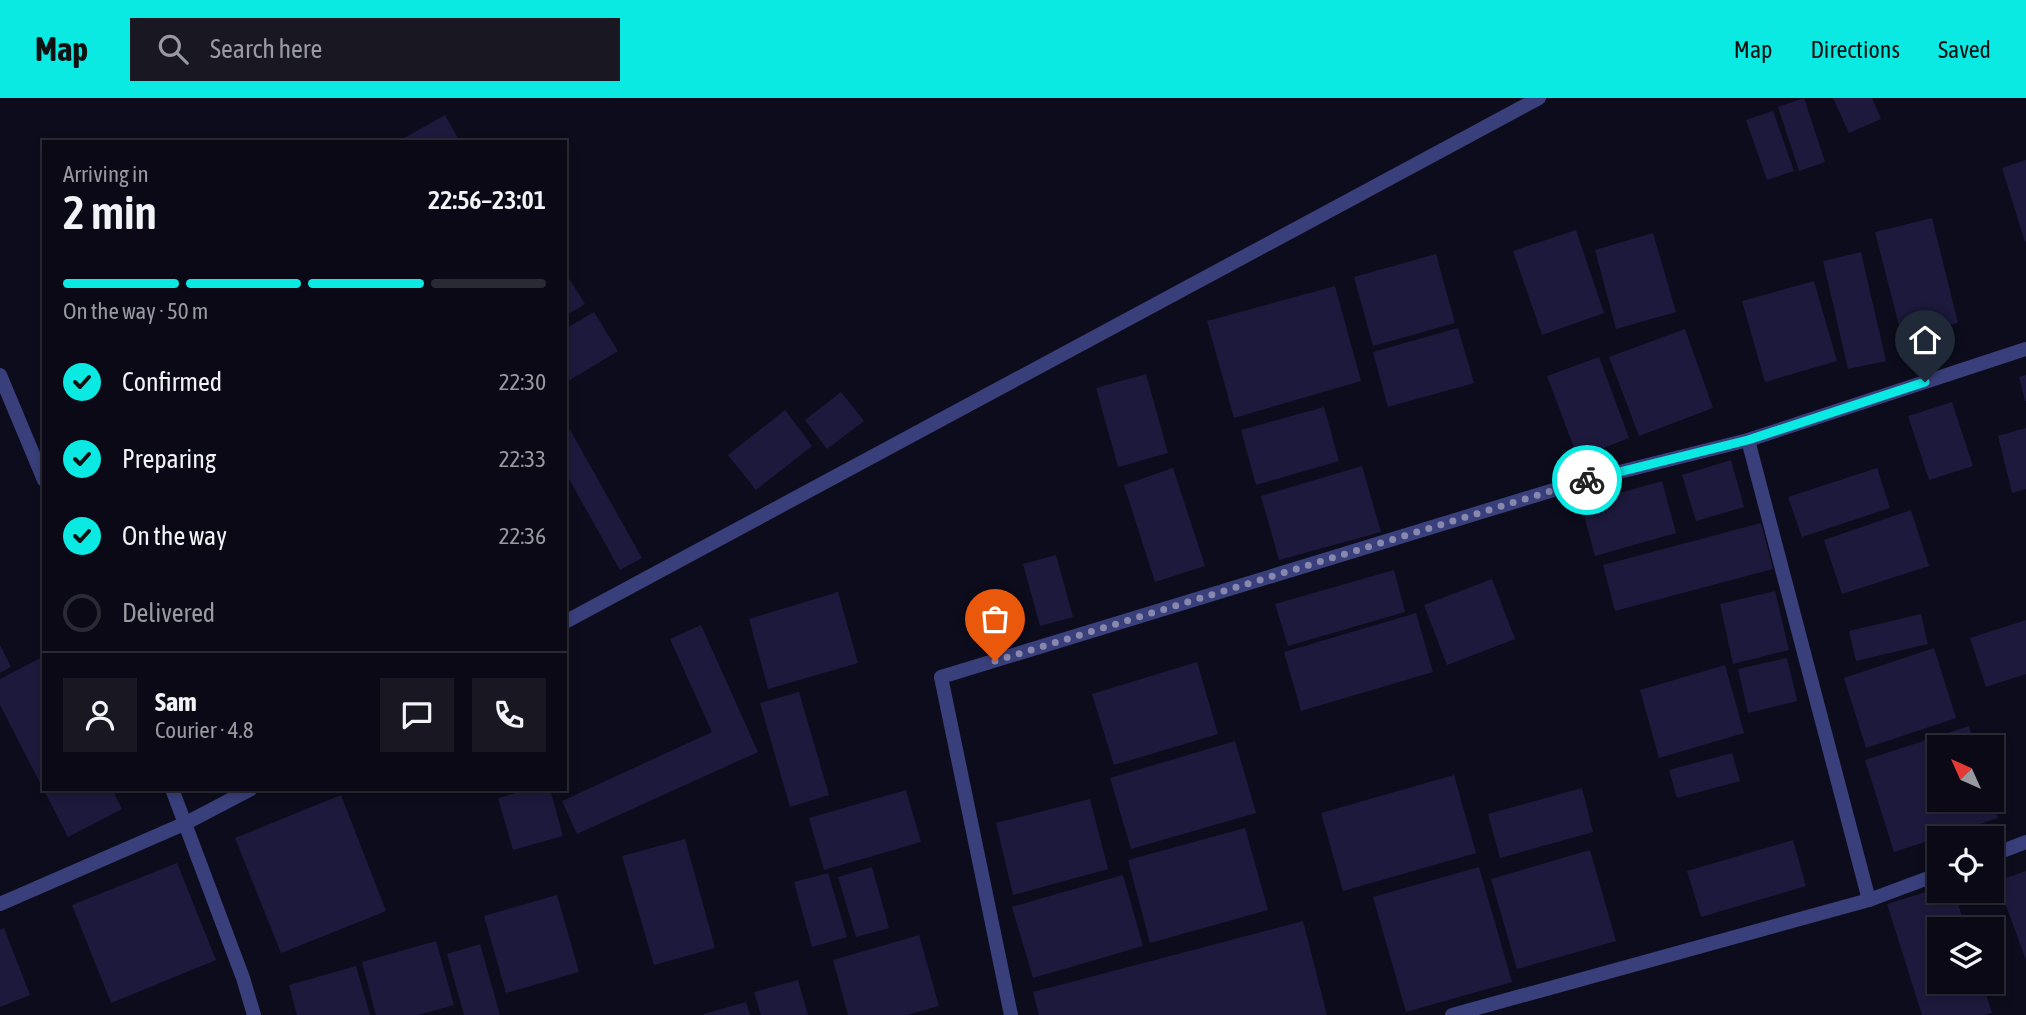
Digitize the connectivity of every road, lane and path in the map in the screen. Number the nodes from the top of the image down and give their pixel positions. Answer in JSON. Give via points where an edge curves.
{"nodes":[{"id":1,"x":1539,"y":98,"type":"edge"},
{"id":2,"x":2026,"y":349,"type":"edge"},
{"id":3,"x":0,"y":375,"type":"edge"},
{"id":4,"x":1748,"y":440,"type":"junction"},
{"id":5,"x":42,"y":475,"type":"edge"},
{"id":6,"x":567,"y":621,"type":"edge"},
{"id":7,"x":173,"y":791,"type":"edge"},
{"id":8,"x":247,"y":791,"type":"edge"},
{"id":9,"x":186,"y":823,"type":"junction"},
{"id":10,"x":2026,"y":842,"type":"edge"},
{"id":11,"x":2004,"y":850,"type":"edge"},
{"id":12,"x":1927,"y":878,"type":"edge"},
{"id":13,"x":1869,"y":900,"type":"junction"},
{"id":14,"x":0,"y":904,"type":"edge"},
{"id":15,"x":254,"y":1015,"type":"edge"},
{"id":16,"x":1011,"y":1015,"type":"edge"},
{"id":17,"x":1452,"y":1015,"type":"edge"}],
"edges":[{"from":1,"to":6,"type":"street"},
{"from":2,"to":4,"type":"street"},
{"from":3,"to":5,"type":"street"},
{"from":4,"to":13,"type":"street"},
{"from":4,"to":16,"type":"street","via":[[1583,481],[941,677]]},
{"from":7,"to":9,"type":"street"},
{"from":8,"to":9,"type":"street"},
{"from":9,"to":14,"type":"street"},
{"from":9,"to":15,"type":"street"},
{"from":10,"to":11,"type":"street"},
{"from":12,"to":13,"type":"street"},
{"from":13,"to":17,"type":"street"}]}
